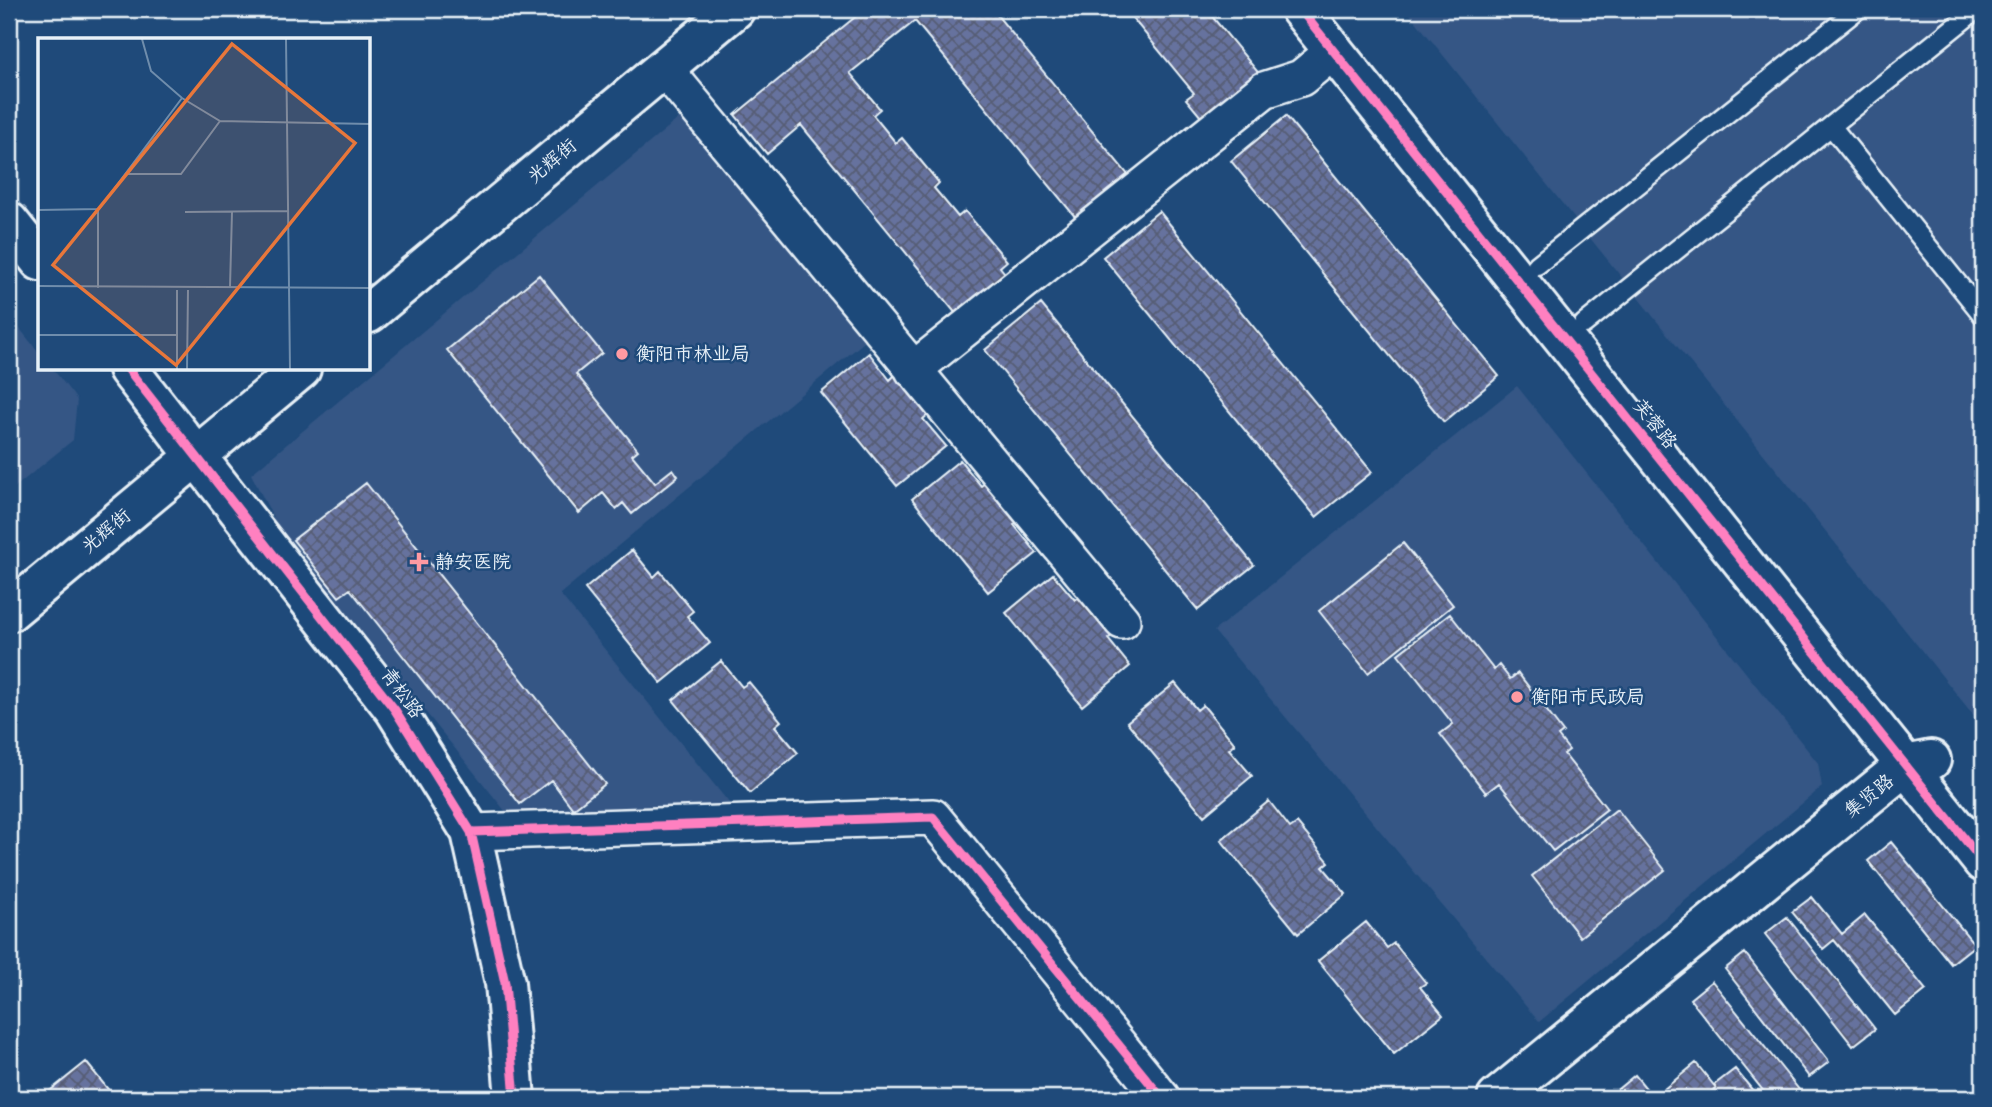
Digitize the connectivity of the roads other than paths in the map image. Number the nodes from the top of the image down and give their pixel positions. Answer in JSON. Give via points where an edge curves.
{"nodes":[{"id":1,"x":707,"y":9,"type":"edge"},
{"id":2,"x":735,"y":9,"type":"edge"},
{"id":3,"x":1300,"y":9,"type":"edge"},
{"id":4,"x":1331,"y":9,"type":"edge"},
{"id":5,"x":1858,"y":9,"type":"edge"},
{"id":6,"x":1976,"y":9,"type":"edge"},
{"id":7,"x":1334,"y":51,"type":"junction"},
{"id":8,"x":664,"y":68,"type":"junction"},
{"id":9,"x":1831,"y":126,"type":"junction"},
{"id":10,"x":9,"y":222,"type":"edge"},
{"id":11,"x":38,"y":258,"type":"edge"},
{"id":12,"x":1537,"y":265,"type":"junction"},
{"id":13,"x":371,"y":286,"type":"edge"},
{"id":14,"x":371,"y":311,"type":"edge"},
{"id":15,"x":1983,"y":315,"type":"edge"},
{"id":16,"x":1584,"y":324,"type":"junction"},
{"id":17,"x":913,"y":370,"type":"junction"},
{"id":18,"x":130,"y":371,"type":"edge"},
{"id":19,"x":269,"y":371,"type":"edge"},
{"id":20,"x":298,"y":371,"type":"edge"},
{"id":21,"x":191,"y":448,"type":"junction"},
{"id":22,"x":9,"y":586,"type":"edge"},
{"id":23,"x":9,"y":612,"type":"edge"},
{"id":24,"x":1122,"y":621,"type":"dead end"},
{"id":25,"x":1920,"y":769,"type":"junction"},
{"id":26,"x":1983,"y":822,"type":"edge"},
{"id":27,"x":471,"y":832,"type":"junction"},
{"id":28,"x":1983,"y":862,"type":"edge"},
{"id":29,"x":514,"y":1098,"type":"edge"},
{"id":30,"x":1162,"y":1098,"type":"edge"},
{"id":31,"x":1497,"y":1098,"type":"edge"},
{"id":32,"x":1529,"y":1098,"type":"edge"}],
"edges":[{"from":1,"to":13,"type":"street","name":"光辉街"},
{"from":2,"to":8,"type":"street","name":"光辉街"},
{"from":3,"to":7,"type":"street","name":"芙蓉路"},
{"from":4,"to":12,"type":"street","name":"芙蓉路"},
{"from":5,"to":12,"type":"lane"},
{"from":6,"to":9,"type":"lane"},
{"from":7,"to":17,"type":"street","via":[[1301,78],[1264,90]]},
{"from":7,"to":25,"type":"street","name":"芙蓉路"},
{"from":8,"to":14,"type":"street","name":"光辉街"},
{"from":8,"to":17,"type":"street"},
{"from":9,"to":15,"type":"lane"},
{"from":9,"to":16,"type":"lane"},
{"from":10,"to":11,"type":"street"},
{"from":12,"to":16,"type":"street","name":"芙蓉路"},
{"from":16,"to":25,"type":"street","name":"芙蓉路"},
{"from":17,"to":24,"type":"street"},
{"from":18,"to":21,"type":"street","name":"青松路"},
{"from":19,"to":21,"type":"street","name":"光辉街"},
{"from":20,"to":21,"type":"street","name":"光辉街"},
{"from":21,"to":22,"type":"street","name":"光辉街"},
{"from":21,"to":23,"type":"street","name":"光辉街"},
{"from":21,"to":27,"type":"street","name":"青松路","via":[[394,710]]},
{"from":25,"to":26,"type":"street","name":"芙蓉路"},
{"from":25,"to":28,"type":"street","name":"芙蓉路"},
{"from":25,"to":31,"type":"street","name":"集贤路"},
{"from":25,"to":32,"type":"street","name":"集贤路"},
{"from":27,"to":29,"type":"street","name":"青松路","via":[[505,983]]},
{"from":27,"to":30,"type":"street","via":[[933,817]]}]}
